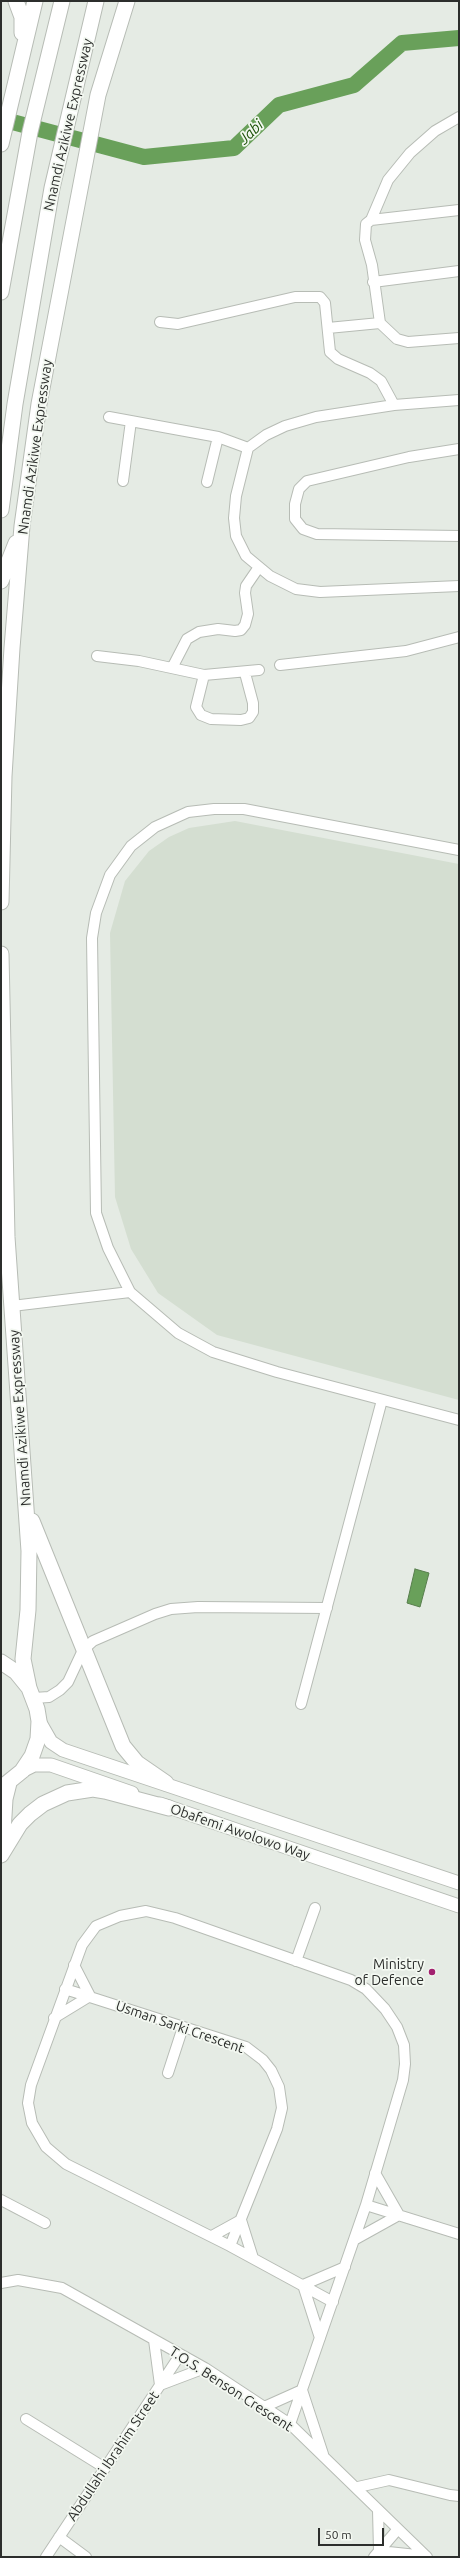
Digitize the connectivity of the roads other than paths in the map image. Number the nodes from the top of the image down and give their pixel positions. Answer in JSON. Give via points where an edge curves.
{"nodes":[{"id":1,"x":16,"y":1,"type":"edge"},
{"id":2,"x":35,"y":1,"type":"edge"},
{"id":3,"x":62,"y":1,"type":"edge"},
{"id":4,"x":96,"y":1,"type":"edge"},
{"id":5,"x":126,"y":1,"type":"edge"},
{"id":6,"x":22,"y":53,"type":"junction"},
{"id":7,"x":459,"y":117,"type":"edge"},
{"id":8,"x":1,"y":144,"type":"edge"},
{"id":9,"x":459,"y":210,"type":"edge"},
{"id":10,"x":371,"y":220,"type":"junction"},
{"id":11,"x":459,"y":271,"type":"edge"},
{"id":12,"x":374,"y":282,"type":"junction"},
{"id":13,"x":1,"y":292,"type":"edge"},
{"id":14,"x":160,"y":322,"type":"dead end"},
{"id":15,"x":380,"y":323,"type":"junction"},
{"id":16,"x":328,"y":328,"type":"junction"},
{"id":17,"x":459,"y":338,"type":"edge"},
{"id":18,"x":459,"y":400,"type":"edge"},
{"id":19,"x":394,"y":405,"type":"junction"},
{"id":20,"x":109,"y":416,"type":"dead end"},
{"id":21,"x":131,"y":421,"type":"junction"},
{"id":22,"x":218,"y":437,"type":"junction"},
{"id":23,"x":248,"y":448,"type":"junction"},
{"id":24,"x":459,"y":449,"type":"edge"},
{"id":25,"x":123,"y":482,"type":"dead end"},
{"id":26,"x":207,"y":482,"type":"dead end"},
{"id":27,"x":1,"y":510,"type":"edge"},
{"id":28,"x":22,"y":526,"type":"junction"},
{"id":29,"x":459,"y":536,"type":"edge"},
{"id":30,"x":259,"y":567,"type":"junction"},
{"id":31,"x":1,"y":581,"type":"edge"},
{"id":32,"x":459,"y":586,"type":"edge"},
{"id":33,"x":459,"y":637,"type":"edge"},
{"id":34,"x":97,"y":656,"type":"dead end"},
{"id":35,"x":280,"y":665,"type":"dead end"},
{"id":36,"x":172,"y":668,"type":"junction"},
{"id":37,"x":259,"y":670,"type":"dead end"},
{"id":38,"x":245,"y":672,"type":"junction"},
{"id":39,"x":204,"y":675,"type":"junction"},
{"id":40,"x":459,"y":850,"type":"edge"},
{"id":41,"x":1,"y":902,"type":"edge"},
{"id":42,"x":1,"y":954,"type":"edge"},
{"id":43,"x":1,"y":1206,"type":"edge"},
{"id":44,"x":7,"y":1237,"type":"junction"},
{"id":45,"x":130,"y":1292,"type":"junction"},
{"id":46,"x":12,"y":1306,"type":"junction"},
{"id":47,"x":382,"y":1400,"type":"junction"},
{"id":48,"x":459,"y":1420,"type":"edge"},
{"id":49,"x":26,"y":1492,"type":"junction"},
{"id":50,"x":327,"y":1608,"type":"junction"},
{"id":51,"x":83,"y":1650,"type":"junction"},
{"id":52,"x":1,"y":1662,"type":"edge"},
{"id":53,"x":31,"y":1693,"type":"junction"},
{"id":54,"x":301,"y":1704,"type":"dead end"},
{"id":55,"x":39,"y":1722,"type":"junction"},
{"id":56,"x":22,"y":1771,"type":"junction"},
{"id":57,"x":166,"y":1783,"type":"junction"},
{"id":58,"x":5,"y":1786,"type":"edge"},
{"id":59,"x":169,"y":1808,"type":"junction"},
{"id":60,"x":1,"y":1854,"type":"edge"},
{"id":61,"x":459,"y":1883,"type":"edge"},
{"id":62,"x":459,"y":1906,"type":"edge"},
{"id":63,"x":315,"y":1908,"type":"dead end"},
{"id":64,"x":296,"y":1961,"type":"junction"},
{"id":65,"x":74,"y":1965,"type":"junction"},
{"id":66,"x":65,"y":1989,"type":"junction"},
{"id":67,"x":90,"y":1996,"type":"junction"},
{"id":68,"x":54,"y":2018,"type":"junction"},
{"id":69,"x":183,"y":2027,"type":"junction"},
{"id":70,"x":168,"y":2073,"type":"dead end"},
{"id":71,"x":375,"y":2174,"type":"junction"},
{"id":72,"x":1,"y":2200,"type":"edge"},
{"id":73,"x":366,"y":2205,"type":"junction"},
{"id":74,"x":399,"y":2215,"type":"junction"},
{"id":75,"x":241,"y":2220,"type":"junction"},
{"id":76,"x":44,"y":2222,"type":"dead end"},
{"id":77,"x":459,"y":2234,"type":"edge"},
{"id":78,"x":212,"y":2236,"type":"junction"},
{"id":79,"x":354,"y":2240,"type":"junction"},
{"id":80,"x":230,"y":2246,"type":"junction"},
{"id":81,"x":253,"y":2258,"type":"junction"},
{"id":82,"x":345,"y":2267,"type":"junction"},
{"id":83,"x":1,"y":2283,"type":"edge"},
{"id":84,"x":303,"y":2285,"type":"junction"},
{"id":85,"x":333,"y":2302,"type":"junction"},
{"id":86,"x":320,"y":2338,"type":"junction"},
{"id":87,"x":154,"y":2340,"type":"junction"},
{"id":88,"x":180,"y":2355,"type":"junction"},
{"id":89,"x":205,"y":2368,"type":"junction"},
{"id":90,"x":160,"y":2385,"type":"junction"},
{"id":91,"x":302,"y":2390,"type":"junction"},
{"id":92,"x":264,"y":2407,"type":"junction"},
{"id":93,"x":26,"y":2418,"type":"dead end"},
{"id":94,"x":290,"y":2424,"type":"junction"},
{"id":95,"x":324,"y":2456,"type":"junction"},
{"id":96,"x":105,"y":2468,"type":"junction"},
{"id":97,"x":358,"y":2488,"type":"junction"},
{"id":98,"x":459,"y":2496,"type":"edge"},
{"id":99,"x":378,"y":2510,"type":"junction"},
{"id":100,"x":398,"y":2529,"type":"junction"},
{"id":101,"x":59,"y":2537,"type":"junction"},
{"id":102,"x":377,"y":2554,"type":"edge"},
{"id":103,"x":46,"y":2557,"type":"edge"},
{"id":104,"x":86,"y":2557,"type":"edge"},
{"id":105,"x":427,"y":2557,"type":"edge"}],
"edges":[{"from":1,"to":6,"type":"highway","via":[[22,17]]},
{"from":2,"to":6,"type":"highway"},
{"from":3,"to":13,"type":"highway","via":[[20,180]]},
{"from":4,"to":27,"type":"highway","name":"Nnamdi Azikiwe Expressway","via":[[52,188],[15,404]]},
{"from":5,"to":28,"type":"highway","name":"Nnamdi Azikiwe Expressway","via":[[98,95],[78,194],[39,404]]},
{"from":6,"to":8,"type":"highway"},
{"from":7,"to":10,"type":"street","via":[[435,130],[410,153],[388,180]]},
{"from":9,"to":10,"type":"street"},
{"from":10,"to":12,"type":"street","via":[[366,224],[365,240]]},
{"from":11,"to":12,"type":"street"},
{"from":12,"to":15,"type":"street"},
{"from":14,"to":16,"type":"street","via":[[178,324],[295,297],[310,296],[320,297],[325,303]]},
{"from":15,"to":16,"type":"street"},
{"from":15,"to":17,"type":"street","via":[[397,339],[408,342]]},
{"from":16,"to":19,"type":"street","via":[[330,352],[338,359],[370,373],[381,381]]},
{"from":18,"to":19,"type":"street"},
{"from":19,"to":23,"type":"street","via":[[316,417],[285,426]]},
{"from":20,"to":21,"type":"street"},
{"from":21,"to":22,"type":"street"},
{"from":21,"to":25,"type":"street"},
{"from":22,"to":23,"type":"street"},
{"from":22,"to":26,"type":"street"},
{"from":23,"to":30,"type":"street","via":[[236,496],[234,518],[236,536],[246,556]]},
{"from":24,"to":29,"type":"street","via":[[409,457],[307,481],[298,489],[294,504],[295,520],[303,529],[316,534]]},
{"from":28,"to":31,"type":"highway"},
{"from":28,"to":41,"type":"highway","name":"Nnamdi Azikiwe Expressway","via":[[4,776]]},
{"from":30,"to":32,"type":"street","via":[[270,576],[296,589],[320,592]]},
{"from":30,"to":36,"type":"street","via":[[246,586],[248,614],[241,630],[199,632],[187,640]]},
{"from":33,"to":35,"type":"street","via":[[406,651]]},
{"from":34,"to":36,"type":"street"},
{"from":36,"to":39,"type":"street"},
{"from":37,"to":38,"type":"street"},
{"from":38,"to":39,"type":"street"},
{"from":38,"to":39,"type":"street","via":[[253,712],[249,718],[240,720],[211,719],[201,715],[196,707]]},
{"from":40,"to":45,"type":"street","via":[[231,808],[188,812],[155,827],[131,846],[110,875],[96,913],[92,938],[96,1213],[108,1248]]},
{"from":42,"to":44,"type":"highway","name":"Nnamdi Azikiwe Expressway"},
{"from":43,"to":44,"type":"highway"},
{"from":44,"to":46,"type":"highway","name":"Nnamdi Azikiwe Expressway"},
{"from":45,"to":46,"type":"street"},
{"from":45,"to":47,"type":"street","via":[[178,1333],[213,1352]]},
{"from":46,"to":49,"type":"highway","name":"Nnamdi Azikiwe Expressway"},
{"from":47,"to":48,"type":"street"},
{"from":47,"to":50,"type":"street"},
{"from":49,"to":51,"type":"highway","via":[[36,1532]]},
{"from":49,"to":53,"type":"highway","name":"Nnamdi Azikiwe Expressway","via":[[29,1586],[23,1659]]},
{"from":50,"to":51,"type":"street","via":[[220,1606],[171,1609],[101,1635]]},
{"from":50,"to":54,"type":"street"},
{"from":51,"to":53,"type":"street","via":[[68,1682],[60,1690],[49,1697]]},
{"from":51,"to":57,"type":"highway","via":[[123,1746],[137,1763]]},
{"from":52,"to":53,"type":"highway","via":[[16,1672]]},
{"from":53,"to":55,"type":"highway","name":"Nnamdi Azikiwe Expressway"},
{"from":55,"to":56,"type":"highway","name":"Nnamdi Azikiwe Expressway","via":[[38,1739],[32,1756]]},
{"from":55,"to":57,"type":"main road","name":"Obafemi Awolowo Way","via":[[51,1742],[63,1750]]},
{"from":56,"to":58,"type":"highway","name":"Nnamdi Azikiwe Expressway"},
{"from":56,"to":59,"type":"main road","name":"Obafemi Awolowo Way","via":[[34,1765],[51,1765],[117,1786]]},
{"from":57,"to":61,"type":"main road","name":"Obafemi Awolowo Way"},
{"from":58,"to":60,"type":"highway"},
{"from":59,"to":60,"type":"highway","via":[[105,1791],[81,1790],[43,1804],[30,1814],[20,1824]]},
{"from":59,"to":62,"type":"main road","name":"Obafemi Awolowo Way"},
{"from":63,"to":64,"type":"street"},
{"from":64,"to":65,"type":"street","via":[[175,1918],[146,1911],[120,1916],[96,1926],[82,1945]]},
{"from":64,"to":71,"type":"street","via":[[351,1980],[366,1989],[385,2009],[397,2027],[404,2045],[403,2080]]},
{"from":65,"to":66,"type":"street"},
{"from":65,"to":67,"type":"street"},
{"from":66,"to":67,"type":"street","name":"Usman Sarki Crescent"},
{"from":66,"to":68,"type":"street"},
{"from":67,"to":68,"type":"street"},
{"from":67,"to":69,"type":"street","name":"Usman Sarki Crescent"},
{"from":68,"to":78,"type":"street","via":[[31,2085],[28,2103],[32,2123],[46,2147],[66,2164]]},
{"from":69,"to":70,"type":"street"},
{"from":69,"to":75,"type":"street","name":"Usman Sarki Crescent","via":[[246,2047],[263,2060],[279,2087],[282,2108],[277,2129]]},
{"from":71,"to":73,"type":"street"},
{"from":71,"to":74,"type":"street"},
{"from":72,"to":76,"type":"street"},
{"from":73,"to":74,"type":"street"},
{"from":73,"to":79,"type":"street"},
{"from":74,"to":77,"type":"street"},
{"from":74,"to":79,"type":"street"},
{"from":75,"to":78,"type":"street"},
{"from":75,"to":80,"type":"street","name":"Usman Sarki Crescent"},
{"from":75,"to":81,"type":"street"},
{"from":78,"to":80,"type":"street"},
{"from":79,"to":82,"type":"street"},
{"from":80,"to":81,"type":"street"},
{"from":81,"to":84,"type":"street"},
{"from":82,"to":84,"type":"street"},
{"from":82,"to":85,"type":"street"},
{"from":83,"to":87,"type":"street","name":"T.O.S. Benson Crescent","via":[[18,2280],[62,2288]]},
{"from":84,"to":85,"type":"street"},
{"from":84,"to":86,"type":"street"},
{"from":85,"to":86,"type":"street"},
{"from":86,"to":91,"type":"street"},
{"from":87,"to":88,"type":"street","name":"T.O.S. Benson Crescent"},
{"from":87,"to":90,"type":"street"},
{"from":88,"to":89,"type":"street","name":"T.O.S. Benson Crescent"},
{"from":88,"to":90,"type":"street","name":"Abdullahi Ibrahim Street"},
{"from":89,"to":90,"type":"street"},
{"from":89,"to":92,"type":"street","name":"T.O.S. Benson Crescent"},
{"from":90,"to":96,"type":"street","name":"Abdullahi Ibrahim Street"},
{"from":91,"to":92,"type":"street"},
{"from":91,"to":94,"type":"street"},
{"from":91,"to":95,"type":"street"},
{"from":92,"to":94,"type":"street","name":"T.O.S. Benson Crescent"},
{"from":93,"to":96,"type":"street"},
{"from":94,"to":95,"type":"street","name":"T.O.S. Benson Crescent"},
{"from":95,"to":97,"type":"street","name":"T.O.S. Benson Crescent"},
{"from":96,"to":101,"type":"street","name":"Abdullahi Ibrahim Street"},
{"from":97,"to":98,"type":"street","via":[[389,2480]]},
{"from":97,"to":99,"type":"street","name":"T.O.S. Benson Crescent"},
{"from":99,"to":100,"type":"street","name":"T.O.S. Benson Crescent"},
{"from":99,"to":102,"type":"street"},
{"from":100,"to":102,"type":"street"},
{"from":100,"to":105,"type":"street","name":"T.O.S. Benson Crescent"},
{"from":101,"to":103,"type":"street","name":"Abdullahi Ibrahim Street"},
{"from":101,"to":104,"type":"street"},
{"from":102,"to":105,"type":"street"}]}
